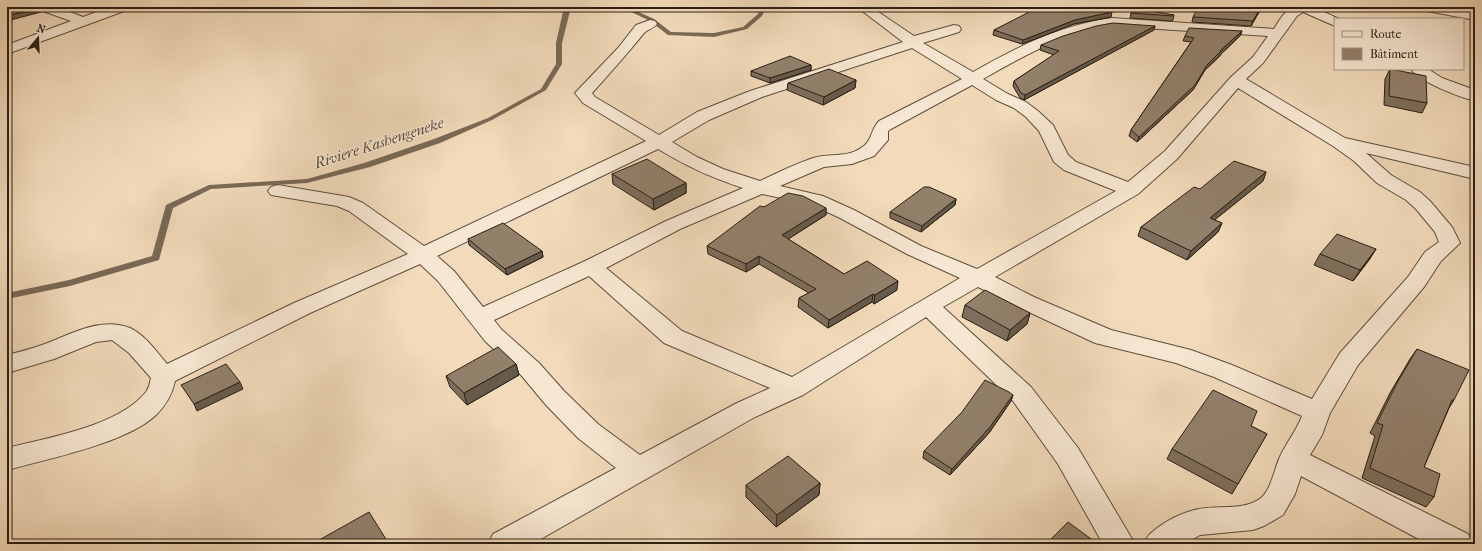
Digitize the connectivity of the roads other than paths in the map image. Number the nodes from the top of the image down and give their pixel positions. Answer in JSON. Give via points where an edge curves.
{"nodes":[{"id":1,"x":45,"y":7,"type":"edge"},
{"id":2,"x":122,"y":7,"type":"edge"},
{"id":3,"x":863,"y":7,"type":"edge"},
{"id":4,"x":1302,"y":7,"type":"edge"},
{"id":5,"x":1427,"y":7,"type":"edge"},
{"id":6,"x":1475,"y":16,"type":"edge"},
{"id":7,"x":82,"y":21,"type":"junction"},
{"id":8,"x":1334,"y":22,"type":"edge"},
{"id":9,"x":650,"y":24,"type":"dead end"},
{"id":10,"x":954,"y":29,"type":"dead end"},
{"id":11,"x":1278,"y":33,"type":"junction"},
{"id":12,"x":914,"y":43,"type":"junction"},
{"id":13,"x":7,"y":50,"type":"edge"},
{"id":14,"x":1420,"y":70,"type":"edge"},
{"id":15,"x":974,"y":78,"type":"junction"},
{"id":16,"x":1236,"y":80,"type":"junction"},
{"id":17,"x":1475,"y":96,"type":"edge"},
{"id":18,"x":659,"y":142,"type":"junction"},
{"id":19,"x":1338,"y":142,"type":"junction"},
{"id":20,"x":1475,"y":173,"type":"edge"},
{"id":21,"x":762,"y":188,"type":"junction"},
{"id":22,"x":1131,"y":190,"type":"junction"},
{"id":23,"x":278,"y":191,"type":"dead end"},
{"id":24,"x":423,"y":255,"type":"junction"},
{"id":25,"x":591,"y":267,"type":"junction"},
{"id":26,"x":977,"y":277,"type":"junction"},
{"id":27,"x":928,"y":306,"type":"junction"},
{"id":28,"x":479,"y":318,"type":"junction"},
{"id":29,"x":7,"y":364,"type":"edge"},
{"id":30,"x":164,"y":376,"type":"junction"},
{"id":31,"x":794,"y":388,"type":"junction"},
{"id":32,"x":1317,"y":412,"type":"junction"},
{"id":33,"x":7,"y":459,"type":"edge"},
{"id":34,"x":1293,"y":459,"type":"junction"},
{"id":35,"x":640,"y":470,"type":"junction"},
{"id":36,"x":504,"y":544,"type":"edge"},
{"id":37,"x":1119,"y":544,"type":"edge"},
{"id":38,"x":1160,"y":544,"type":"edge"},
{"id":39,"x":1457,"y":544,"type":"edge"}],
"edges":[{"from":1,"to":7,"type":"street"},
{"from":2,"to":7,"type":"street"},
{"from":3,"to":12,"type":"street"},
{"from":4,"to":8,"type":"street"},
{"from":4,"to":11,"type":"street","via":[[1292,13]]},
{"from":5,"to":6,"type":"street"},
{"from":7,"to":13,"type":"street"},
{"from":9,"to":18,"type":"street","via":[[641,28],[583,93],[588,100]]},
{"from":10,"to":12,"type":"street","via":[[920,38]]},
{"from":11,"to":15,"type":"street","via":[[1112,22],[1093,24],[1069,30],[1018,52]]},
{"from":11,"to":16,"type":"street","via":[[1258,60]]},
{"from":12,"to":15,"type":"street","via":[[944,63]]},
{"from":12,"to":18,"type":"street","via":[[756,94],[703,116]]},
{"from":14,"to":17,"type":"street","via":[[1437,81]]},
{"from":15,"to":21,"type":"street","via":[[885,126],[880,130],[879,140],[868,152],[852,159],[820,162]]},
{"from":15,"to":22,"type":"street","via":[[1032,114],[1047,129],[1060,158],[1070,166]]},
{"from":16,"to":19,"type":"street"},
{"from":16,"to":22,"type":"street","via":[[1171,155]]},
{"from":18,"to":21,"type":"street","via":[[716,173]]},
{"from":18,"to":24,"type":"street"},
{"from":19,"to":20,"type":"street"},
{"from":19,"to":32,"type":"street","via":[[1360,157],[1384,179],[1413,196],[1445,231],[1450,242],[1433,257],[1416,282],[1349,359]]},
{"from":21,"to":25,"type":"street","via":[[673,225]]},
{"from":21,"to":26,"type":"street","via":[[816,200],[914,250]]},
{"from":22,"to":26,"type":"street"},
{"from":23,"to":24,"type":"street","via":[[331,199],[356,207]]},
{"from":24,"to":28,"type":"street","via":[[446,276]]},
{"from":24,"to":30,"type":"street","via":[[302,308]]},
{"from":25,"to":28,"type":"street"},
{"from":25,"to":31,"type":"street","via":[[673,337]]},
{"from":26,"to":27,"type":"street"},
{"from":26,"to":32,"type":"street","via":[[1104,337],[1182,356]]},
{"from":27,"to":31,"type":"street"},
{"from":27,"to":37,"type":"street","via":[[1022,394],[1068,456]]},
{"from":28,"to":35,"type":"street","via":[[588,431]]},
{"from":29,"to":30,"type":"street","via":[[93,334],[110,332],[122,334]]},
{"from":30,"to":33,"type":"street","via":[[157,396],[139,415],[102,432]]},
{"from":31,"to":35,"type":"street","via":[[746,410]]},
{"from":32,"to":34,"type":"street","via":[[1308,435]]},
{"from":34,"to":38,"type":"street","via":[[1280,494],[1272,506],[1253,517],[1198,522],[1181,529]]},
{"from":34,"to":39,"type":"street"},
{"from":35,"to":36,"type":"street"}]}
